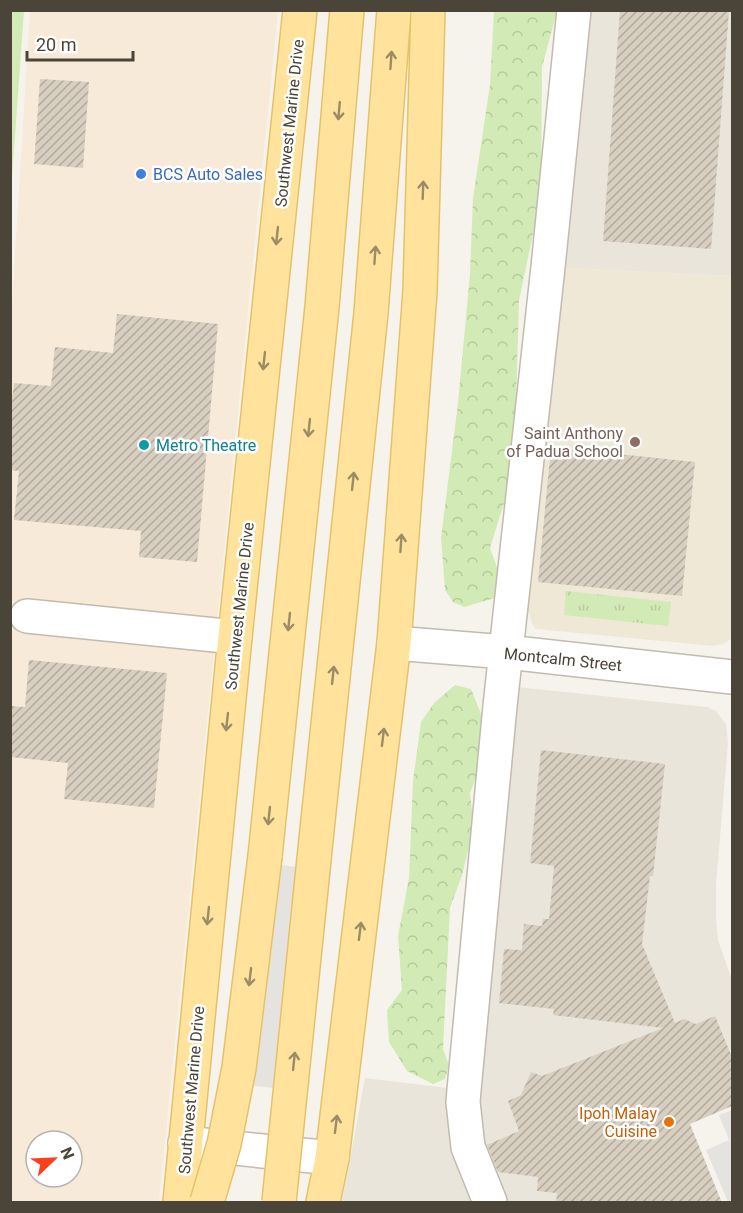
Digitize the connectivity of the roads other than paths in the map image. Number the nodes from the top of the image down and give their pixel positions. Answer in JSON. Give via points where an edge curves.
{"nodes":[{"id":1,"x":300,"y":10,"type":"edge"},
{"id":2,"x":347,"y":10,"type":"edge"},
{"id":3,"x":394,"y":10,"type":"edge"},
{"id":4,"x":428,"y":10,"type":"edge"},
{"id":5,"x":574,"y":10,"type":"edge"},
{"id":6,"x":27,"y":616,"type":"dead end"},
{"id":7,"x":235,"y":637,"type":"junction"},
{"id":8,"x":394,"y":643,"type":"junction"},
{"id":9,"x":506,"y":652,"type":"junction"},
{"id":10,"x":732,"y":677,"type":"edge"},
{"id":11,"x":185,"y":1143,"type":"junction"},
{"id":12,"x":333,"y":1158,"type":"junction"},
{"id":13,"x":180,"y":1203,"type":"edge"},
{"id":14,"x":207,"y":1203,"type":"edge"},
{"id":15,"x":279,"y":1203,"type":"edge"},
{"id":16,"x":323,"y":1203,"type":"edge"},
{"id":17,"x":490,"y":1203,"type":"edge"}],
"edges":[{"from":1,"to":7,"type":"main road","name":"Southwest Marine Drive","one_way":true},
{"from":2,"to":14,"type":"main road","one_way":true,"bridge":true,"via":[[322,307],[265,856],[239,1068],[225,1144]]},
{"from":15,"to":3,"type":"main road","one_way":true,"bridge":true,"via":[[371,313]]},
{"from":8,"to":4,"type":"main road","one_way":true,"via":[[420,291]]},
{"from":5,"to":9,"type":"street"},
{"from":6,"to":7,"type":"street"},
{"from":7,"to":11,"type":"main road","name":"Southwest Marine Drive","one_way":true},
{"from":8,"to":9,"type":"street","name":"Montcalm Street"},
{"from":12,"to":8,"type":"main road","one_way":true},
{"from":9,"to":10,"type":"street","name":"Montcalm Street"},
{"from":9,"to":17,"type":"street","via":[[464,1102],[468,1147]]},
{"from":11,"to":12,"type":"street"},
{"from":11,"to":13,"type":"main road","name":"Southwest Marine Drive"},
{"from":12,"to":16,"type":"main road"}]}
